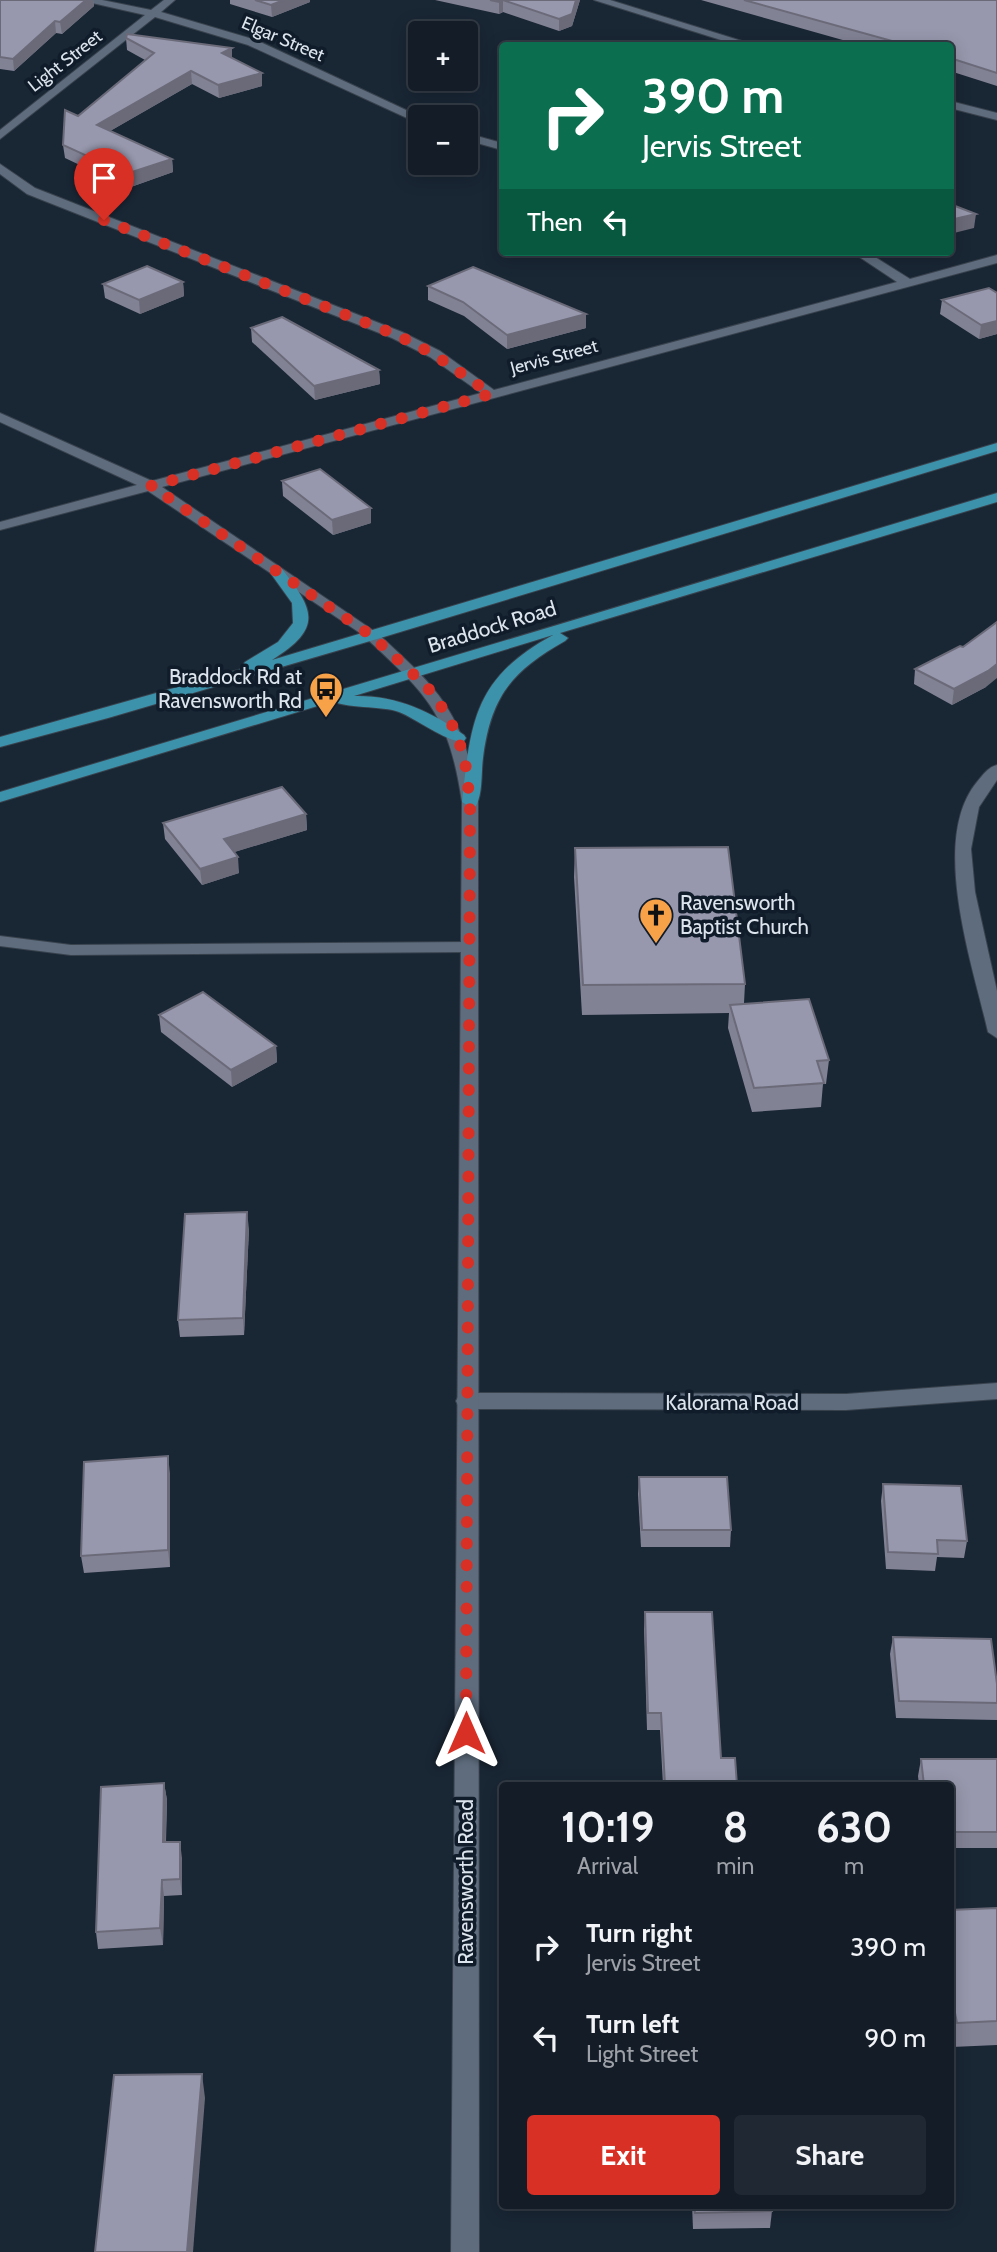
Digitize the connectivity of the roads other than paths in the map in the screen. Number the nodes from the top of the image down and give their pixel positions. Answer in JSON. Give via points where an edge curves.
{"nodes":[{"id":1,"x":83,"y":0,"type":"edge"},
{"id":2,"x":170,"y":0,"type":"edge"},
{"id":3,"x":598,"y":0,"type":"edge"},
{"id":4,"x":152,"y":14,"type":"junction"},
{"id":5,"x":740,"y":42,"type":"edge"},
{"id":6,"x":954,"y":105,"type":"edge"},
{"id":7,"x":408,"y":116,"type":"edge"},
{"id":8,"x":997,"y":117,"type":"edge"},
{"id":9,"x":0,"y":136,"type":"edge"},
{"id":10,"x":478,"y":140,"type":"edge"},
{"id":11,"x":499,"y":146,"type":"edge"},
{"id":12,"x":0,"y":167,"type":"edge"},
{"id":13,"x":864,"y":256,"type":"edge"},
{"id":14,"x":997,"y":259,"type":"edge"},
{"id":15,"x":908,"y":283,"type":"junction"},
{"id":16,"x":491,"y":394,"type":"junction"},
{"id":17,"x":0,"y":417,"type":"edge"},
{"id":18,"x":997,"y":447,"type":"edge"},
{"id":19,"x":151,"y":486,"type":"junction"},
{"id":20,"x":997,"y":497,"type":"edge"},
{"id":21,"x":0,"y":526,"type":"edge"},
{"id":22,"x":276,"y":571,"type":"junction"},
{"id":23,"x":675,"y":594,"type":"junction"},
{"id":24,"x":372,"y":636,"type":"junction"},
{"id":25,"x":412,"y":673,"type":"junction"},
{"id":26,"x":212,"y":683,"type":"junction"},
{"id":27,"x":296,"y":707,"type":"junction"},
{"id":28,"x":458,"y":738,"type":"junction"},
{"id":29,"x":0,"y":742,"type":"edge"},
{"id":30,"x":997,"y":770,"type":"edge"},
{"id":31,"x":0,"y":797,"type":"edge"},
{"id":32,"x":470,"y":802,"type":"junction"},
{"id":33,"x":0,"y":941,"type":"edge"},
{"id":34,"x":468,"y":947,"type":"junction"},
{"id":35,"x":996,"y":1022,"type":"edge"},
{"id":36,"x":997,"y":1391,"type":"edge"},
{"id":37,"x":467,"y":1401,"type":"junction"},
{"id":38,"x":465,"y":2252,"type":"edge"}],
"edges":[{"from":1,"to":4,"type":"street","name":"Elgar Street"},
{"from":2,"to":4,"type":"street","name":"Light Street"},
{"from":3,"to":5,"type":"street"},
{"from":4,"to":7,"type":"street","name":"Elgar Street","via":[[272,51]]},
{"from":4,"to":9,"type":"street","name":"Light Street"},
{"from":6,"to":8,"type":"street"},
{"from":10,"to":11,"type":"street"},
{"from":12,"to":16,"type":"street","via":[[31,191],[397,335]]},
{"from":13,"to":15,"type":"street"},
{"from":14,"to":15,"type":"street","name":"Jervis Street"},
{"from":15,"to":16,"type":"street","name":"Jervis Street"},
{"from":16,"to":19,"type":"street","name":"Jervis Street"},
{"from":17,"to":19,"type":"street","name":"Ravensworth Road"},
{"from":18,"to":24,"type":"main road","name":"Braddock Road"},
{"from":19,"to":21,"type":"street","name":"Jervis Street"},
{"from":19,"to":22,"type":"street","name":"Ravensworth Road"},
{"from":20,"to":23,"type":"main road","name":"Braddock Road"},
{"from":22,"to":24,"type":"street","name":"Ravensworth Road"},
{"from":22,"to":26,"type":"main road","via":[[300,607],[296,632],[257,663]]},
{"from":23,"to":25,"type":"main road","name":"Braddock Road"},
{"from":23,"to":32,"type":"main road","via":[[579,629],[515,665],[488,699],[481,717]]},
{"from":24,"to":25,"type":"street","name":"Ravensworth Road"},
{"from":24,"to":26,"type":"main road","name":"Braddock Road"},
{"from":25,"to":27,"type":"main road","name":"Braddock Road"},
{"from":25,"to":28,"type":"street","name":"Ravensworth Road","via":[[448,716]]},
{"from":26,"to":29,"type":"main road","name":"Braddock Road"},
{"from":27,"to":28,"type":"main road","via":[[380,702],[427,717]]},
{"from":27,"to":31,"type":"main road","name":"Braddock Road"},
{"from":28,"to":32,"type":"street","name":"Ravensworth Road"},
{"from":30,"to":35,"type":"street","via":[[967,813],[962,864]]},
{"from":32,"to":34,"type":"street","name":"Ravensworth Road"},
{"from":33,"to":34,"type":"street","via":[[71,950]]},
{"from":34,"to":37,"type":"street","name":"Ravensworth Road"},
{"from":36,"to":37,"type":"street","name":"Kalorama Road","via":[[846,1402]]},
{"from":37,"to":38,"type":"street","name":"Ravensworth Road"}]}
